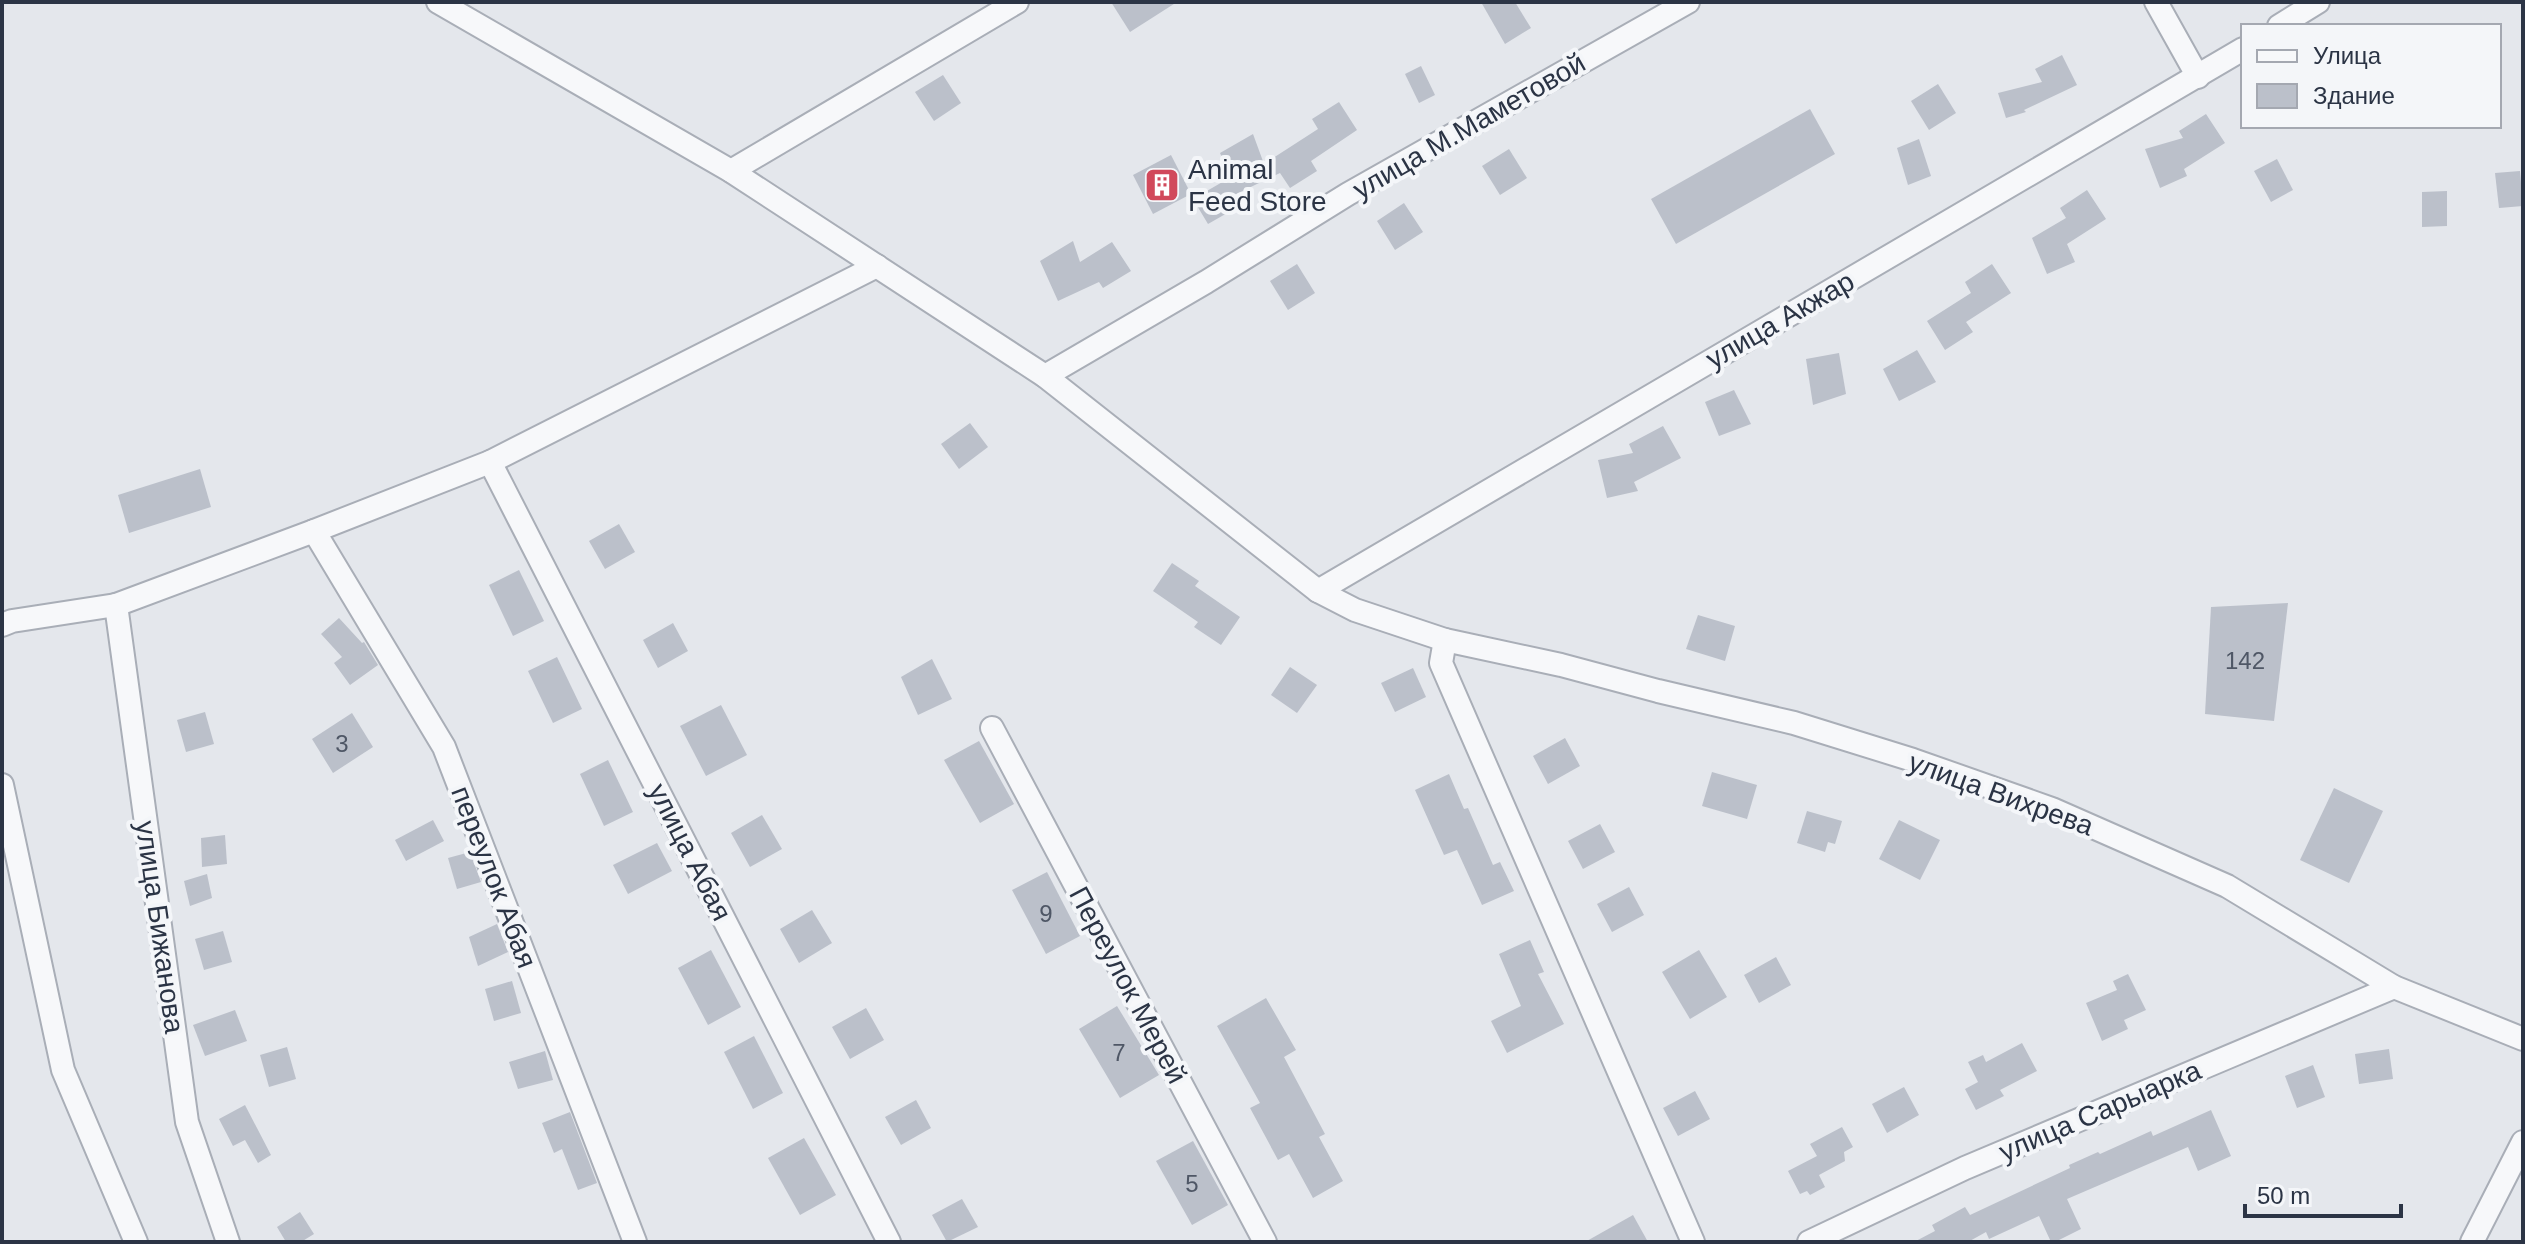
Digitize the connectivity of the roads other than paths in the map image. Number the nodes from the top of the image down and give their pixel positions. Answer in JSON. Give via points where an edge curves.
{"nodes":[{"id":1,"x":438,"y":2,"type":"edge"},
{"id":2,"x":1017,"y":2,"type":"edge"},
{"id":3,"x":1688,"y":2,"type":"edge"},
{"id":4,"x":2156,"y":2,"type":"edge"},
{"id":5,"x":2318,"y":2,"type":"edge"},
{"id":6,"x":2282,"y":24,"type":"edge"},
{"id":7,"x":2241,"y":50,"type":"edge"},
{"id":8,"x":2198,"y":77,"type":"junction"},
{"id":9,"x":731,"y":171,"type":"junction"},
{"id":10,"x":877,"y":266,"type":"junction"},
{"id":11,"x":1045,"y":376,"type":"junction"},
{"id":12,"x":490,"y":462,"type":"junction"},
{"id":13,"x":314,"y":531,"type":"junction"},
{"id":14,"x":1318,"y":591,"type":"junction"},
{"id":15,"x":116,"y":605,"type":"junction"},
{"id":16,"x":2,"y":625,"type":"edge"},
{"id":17,"x":1445,"y":640,"type":"junction"},
{"id":18,"x":992,"y":728,"type":"dead end"},
{"id":19,"x":2,"y":785,"type":"edge"},
{"id":20,"x":2394,"y":987,"type":"junction"},
{"id":21,"x":2523,"y":1039,"type":"edge"},
{"id":22,"x":2523,"y":1142,"type":"edge"},
{"id":23,"x":136,"y":1242,"type":"edge"},
{"id":24,"x":228,"y":1242,"type":"edge"},
{"id":25,"x":635,"y":1242,"type":"edge"},
{"id":26,"x":889,"y":1242,"type":"edge"},
{"id":27,"x":1265,"y":1242,"type":"edge"},
{"id":28,"x":1693,"y":1242,"type":"edge"},
{"id":29,"x":1809,"y":1242,"type":"edge"},
{"id":30,"x":2472,"y":1242,"type":"edge"}],
"edges":[{"from":1,"to":9,"type":"street","name":"улица Вихрева"},
{"from":2,"to":9,"type":"street"},
{"from":3,"to":11,"type":"street","name":"улица М.Маметовой","via":[[1348,194]]},
{"from":4,"to":8,"type":"street"},
{"from":5,"to":6,"type":"street"},
{"from":7,"to":8,"type":"street","name":"улица Акжар"},
{"from":8,"to":14,"type":"street","name":"улица Акжар"},
{"from":9,"to":10,"type":"street","name":"улица Вихрева"},
{"from":10,"to":11,"type":"street","name":"улица Вихрева"},
{"from":10,"to":12,"type":"street"},
{"from":11,"to":14,"type":"street","name":"улица Вихрева"},
{"from":12,"to":13,"type":"street"},
{"from":12,"to":26,"type":"street","name":"улица Абая"},
{"from":13,"to":15,"type":"street"},
{"from":13,"to":25,"type":"street","name":"переулок Абая","via":[[444,747]]},
{"from":14,"to":17,"type":"street","name":"улица Вихрева","via":[[1355,610]]},
{"from":15,"to":16,"type":"street"},
{"from":15,"to":24,"type":"street","name":"улица Бижанова","via":[[187,1122]]},
{"from":17,"to":20,"type":"street","name":"улица Вихрева","via":[[1794,723],[2052,809],[2227,886]]},
{"from":17,"to":28,"type":"street","via":[[1441,663]]},
{"from":18,"to":27,"type":"street","name":"Переулок Мерей"},
{"from":19,"to":23,"type":"street","via":[[63,1070]]},
{"from":20,"to":21,"type":"street","name":"улица Вихрева"},
{"from":20,"to":29,"type":"street","name":"улица Сарыарка","via":[[1965,1168]]},
{"from":22,"to":30,"type":"street"}]}
